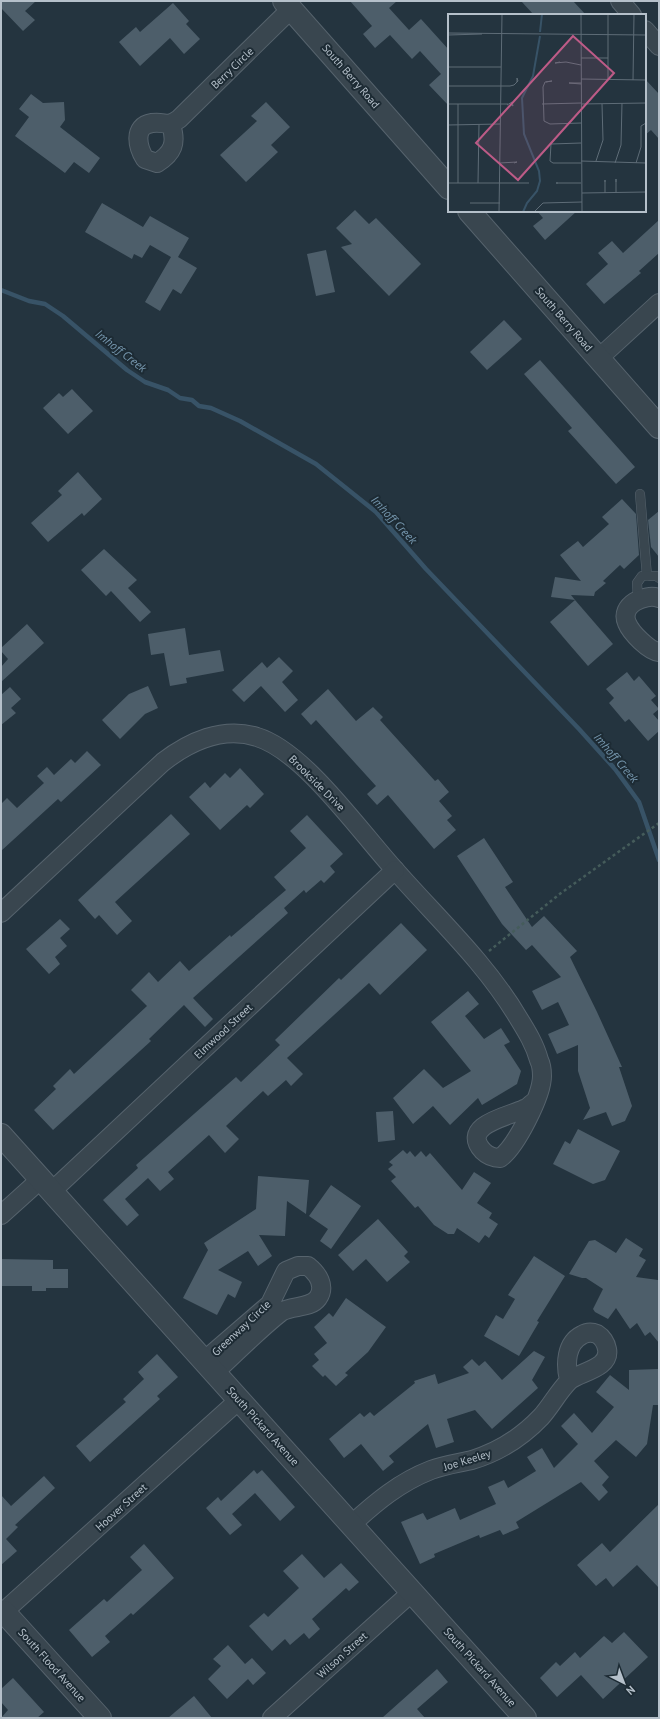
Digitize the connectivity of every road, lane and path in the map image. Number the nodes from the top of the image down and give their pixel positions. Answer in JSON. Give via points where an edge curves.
{"nodes":[{"id":1,"x":620,"y":1,"type":"edge"},
{"id":2,"x":288,"y":5,"type":"edge"},
{"id":3,"x":631,"y":14,"type":"edge"},
{"id":4,"x":646,"y":31,"type":"edge"},
{"id":5,"x":659,"y":46,"type":"edge"},
{"id":6,"x":171,"y":125,"type":"dead end"},
{"id":7,"x":448,"y":187,"type":"edge"},
{"id":8,"x":470,"y":212,"type":"edge"},
{"id":9,"x":659,"y":303,"type":"edge"},
{"id":10,"x":599,"y":358,"type":"junction"},
{"id":11,"x":659,"y":427,"type":"edge"},
{"id":12,"x":640,"y":494,"type":"dead end"},
{"id":13,"x":647,"y":576,"type":"junction"},
{"id":14,"x":659,"y":578,"type":"edge"},
{"id":15,"x":659,"y":598,"type":"edge"},
{"id":16,"x":638,"y":599,"type":"junction"},
{"id":17,"x":659,"y":652,"type":"edge"},
{"id":18,"x":659,"y":823,"type":"edge"},
{"id":19,"x":395,"y":870,"type":"junction"},
{"id":20,"x":1,"y":913,"type":"edge"},
{"id":21,"x":479,"y":961,"type":"junction"},
{"id":22,"x":534,"y":1102,"type":"dead end"},
{"id":23,"x":1,"y":1135,"type":"edge"},
{"id":24,"x":46,"y":1185,"type":"junction"},
{"id":25,"x":1,"y":1215,"type":"edge"},
{"id":26,"x":210,"y":1366,"type":"junction"},
{"id":27,"x":569,"y":1380,"type":"dead end"},
{"id":28,"x":239,"y":1400,"type":"junction"},
{"id":29,"x":352,"y":1524,"type":"junction"},
{"id":30,"x":412,"y":1592,"type":"junction"},
{"id":31,"x":2,"y":1613,"type":"edge"},
{"id":32,"x":100,"y":1718,"type":"edge"},
{"id":33,"x":272,"y":1718,"type":"edge"},
{"id":34,"x":525,"y":1718,"type":"edge"}],
"edges":[{"from":1,"to":3,"type":"street"},
{"from":2,"to":6,"type":"street","name":"Berry Circle","via":[[223,78]]},
{"from":2,"to":7,"type":"street","name":"South Berry Road"},
{"from":4,"to":5,"type":"street"},
{"from":8,"to":10,"type":"street","name":"South Berry Road"},
{"from":9,"to":10,"type":"street"},
{"from":10,"to":11,"type":"street","name":"South Berry Road"},
{"from":12,"to":13,"type":"lane"},
{"from":13,"to":14,"type":"lane"},
{"from":13,"to":16,"type":"lane","via":[[642,576],[637,583]]},
{"from":15,"to":16,"type":"street","via":[[647,596]]},
{"from":16,"to":17,"type":"street","via":[[629,607],[627,623],[646,646],[653,652]]},
{"from":18,"to":21,"type":"path","via":[[561,893]]},
{"from":19,"to":20,"type":"street","name":"Brookside Drive","via":[[344,811],[300,764],[283,750],[257,737],[243,734],[213,736],[197,740],[180,749],[164,762]]},
{"from":19,"to":21,"type":"street","name":"Brookside Drive"},
{"from":19,"to":24,"type":"street","name":"Elmwood Street"},
{"from":21,"to":22,"type":"street","name":"Brookside Drive","via":[[511,1005],[540,1060],[542,1076]]},
{"from":23,"to":24,"type":"street","name":"South Pickard Avenue"},
{"from":24,"to":25,"type":"street","name":"Elmwood Street"},
{"from":24,"to":26,"type":"street","name":"South Pickard Avenue"},
{"from":26,"to":26,"type":"street","name":"Greenway Circle","via":[[283,1311],[317,1300],[321,1288],[317,1275],[308,1266],[298,1266],[286,1271],[270,1304]]},
{"from":26,"to":28,"type":"street","name":"South Pickard Avenue"},
{"from":27,"to":29,"type":"street","name":"Joe Keeley","via":[[540,1418],[500,1449],[418,1476],[386,1494]]},
{"from":28,"to":29,"type":"street","name":"South Pickard Avenue"},
{"from":28,"to":31,"type":"street","name":"Hoover Street"},
{"from":29,"to":30,"type":"street","name":"South Pickard Avenue"},
{"from":30,"to":33,"type":"street","name":"Wilson Street"},
{"from":30,"to":34,"type":"street","name":"South Pickard Avenue"},
{"from":31,"to":32,"type":"street","name":"South Flood Avenue"}]}
